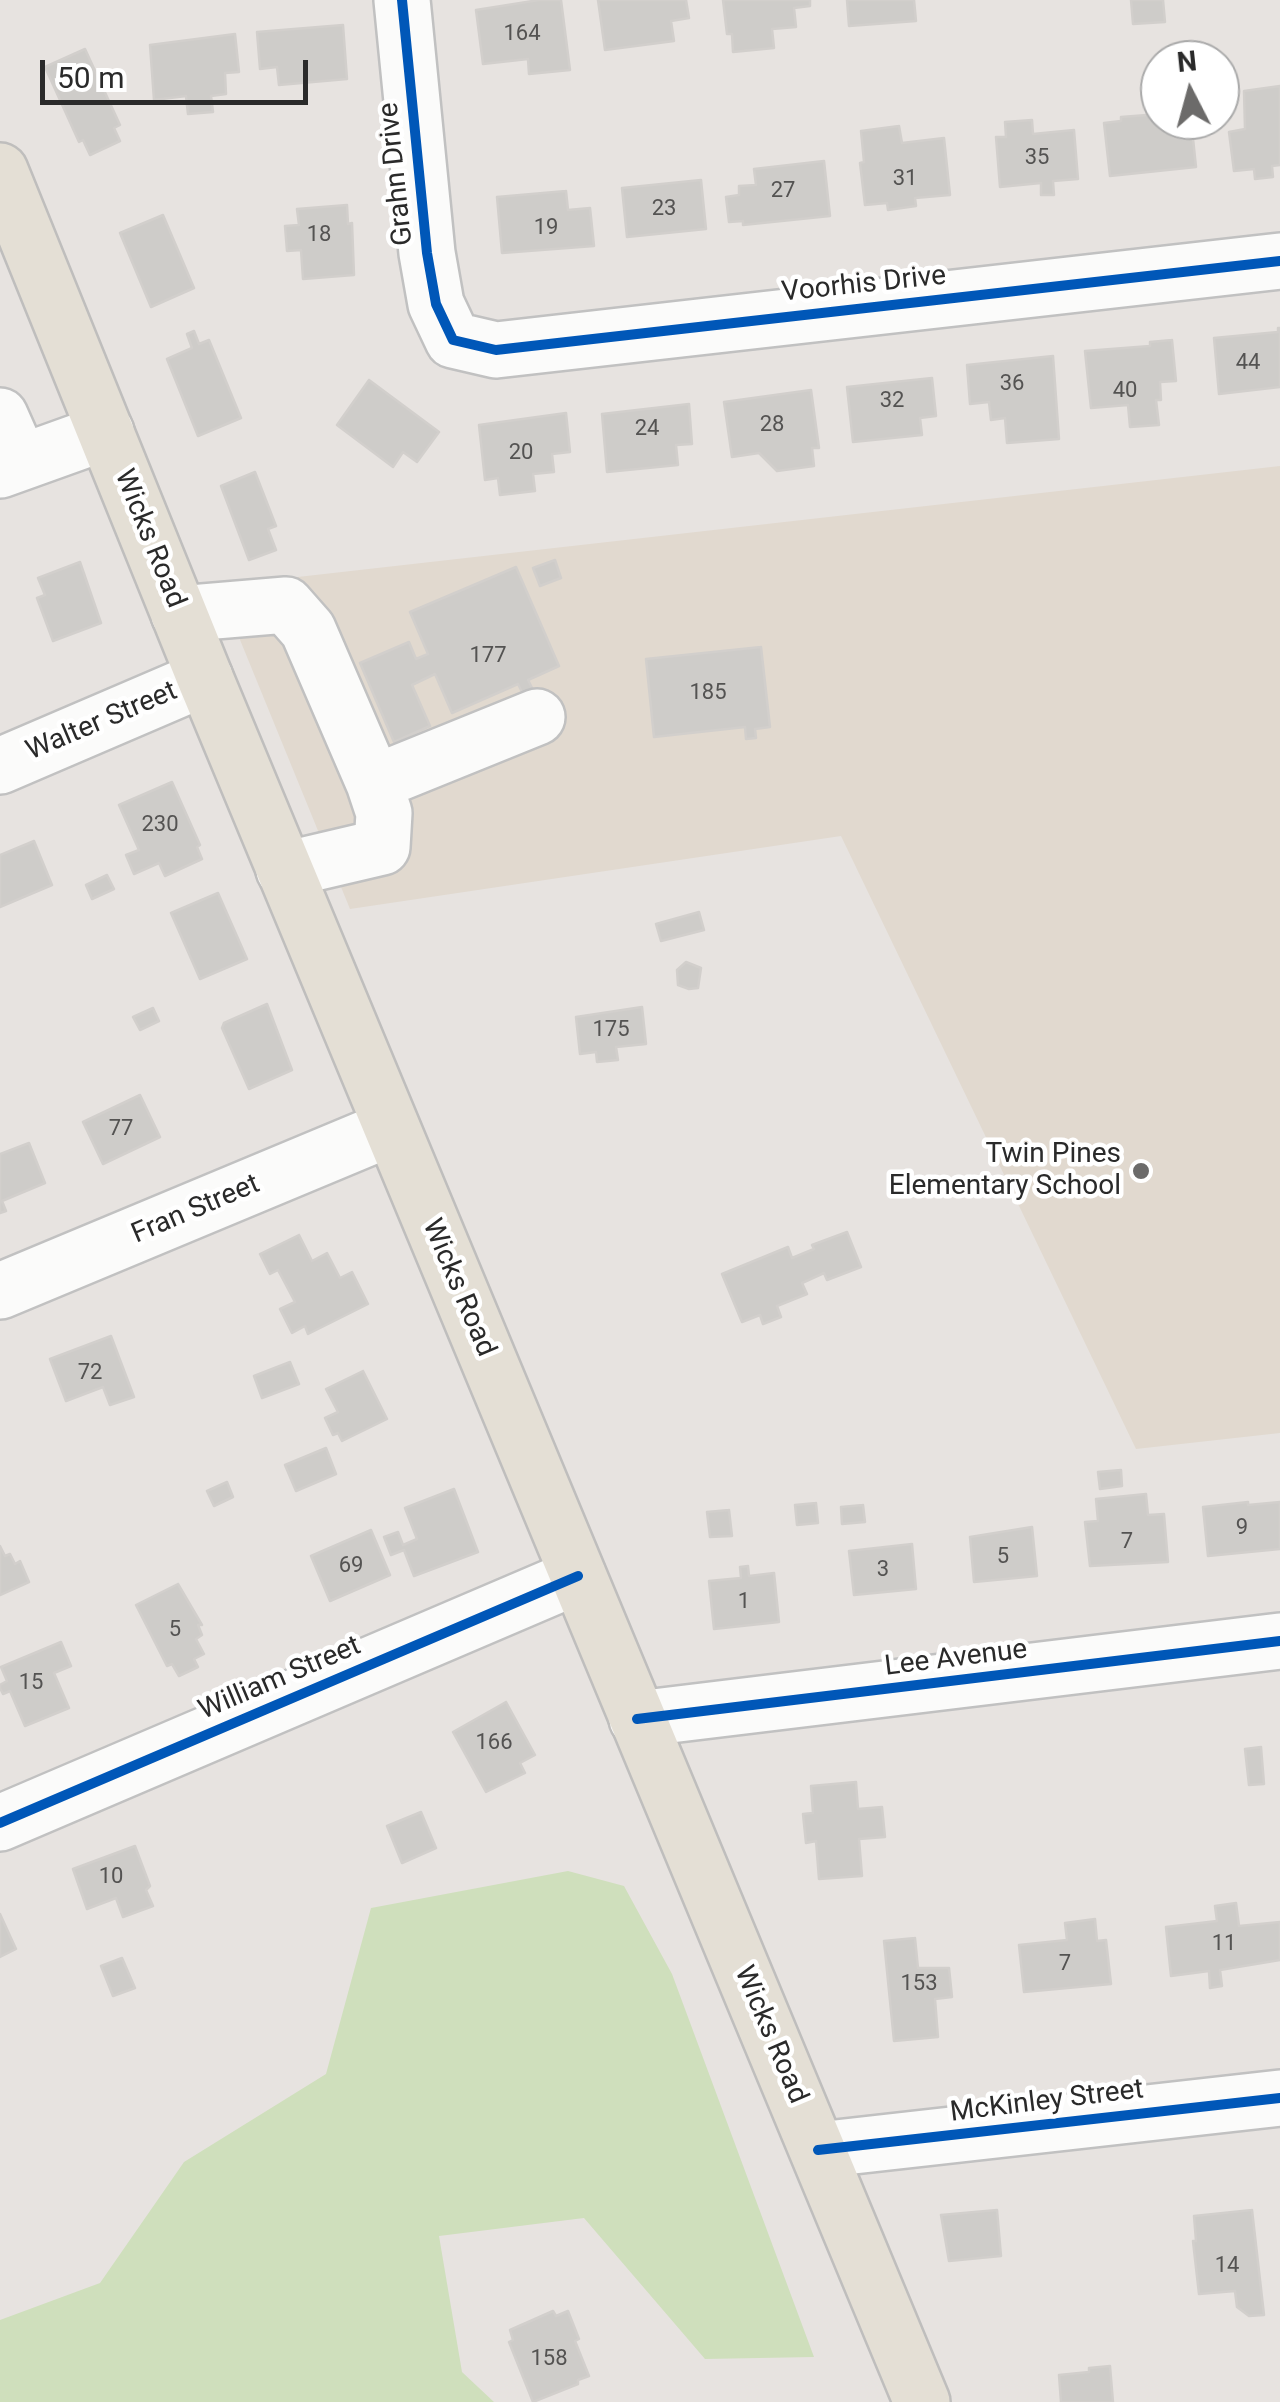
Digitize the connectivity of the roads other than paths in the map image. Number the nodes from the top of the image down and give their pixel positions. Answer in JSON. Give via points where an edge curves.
{"nodes":[{"id":1,"x":402,"y":0,"type":"edge"},
{"id":2,"x":0,"y":171,"type":"edge"},
{"id":3,"x":1280,"y":261,"type":"edge"},
{"id":4,"x":453,"y":340,"type":"joint"},
{"id":5,"x":106,"y":432,"type":"junction"},
{"id":6,"x":7,"y":449,"type":"edge"},
{"id":7,"x":179,"y":614,"type":"junction"},
{"id":8,"x":205,"y":678,"type":"junction"},
{"id":9,"x":537,"y":717,"type":"dead end"},
{"id":10,"x":0,"y":766,"type":"edge"},
{"id":11,"x":374,"y":783,"type":"junction"},
{"id":12,"x":284,"y":870,"type":"junction"},
{"id":13,"x":391,"y":1128,"type":"junction"},
{"id":14,"x":0,"y":1292,"type":"edge"},
{"id":15,"x":578,"y":1576,"type":"junction"},
{"id":16,"x":1280,"y":1641,"type":"edge"},
{"id":17,"x":637,"y":1720,"type":"junction"},
{"id":18,"x":0,"y":1823,"type":"edge"},
{"id":19,"x":1280,"y":2098,"type":"edge"},
{"id":20,"x":818,"y":2150,"type":"junction"},
{"id":21,"x":922,"y":2402,"type":"edge"}],
"edges":[{"from":1,"to":4,"type":"street","name":"Grahn Drive","via":[[428,252],[436,304]]},
{"from":2,"to":5,"type":"main road","name":"Wicks Road"},
{"from":3,"to":4,"type":"street","name":"Voorhis Drive","via":[[496,350]]},
{"from":5,"to":6,"type":"street"},
{"from":5,"to":7,"type":"main road","name":"Wicks Road"},
{"from":7,"to":8,"type":"main road","name":"Wicks Road"},
{"from":7,"to":11,"type":"street","via":[[286,606],[308,630]]},
{"from":8,"to":10,"type":"street","name":"Walter Street"},
{"from":8,"to":12,"type":"main road","name":"Wicks Road"},
{"from":9,"to":11,"type":"street"},
{"from":11,"to":12,"type":"street","via":[[384,813],[382,847]]},
{"from":12,"to":13,"type":"main road","name":"Wicks Road"},
{"from":13,"to":14,"type":"street","name":"Fran Street"},
{"from":13,"to":15,"type":"main road","name":"Wicks Road"},
{"from":15,"to":17,"type":"main road","name":"Wicks Road"},
{"from":15,"to":18,"type":"street","name":"William Street"},
{"from":16,"to":17,"type":"street","name":"Lee Avenue"},
{"from":17,"to":20,"type":"main road","name":"Wicks Road"},
{"from":19,"to":20,"type":"street","name":"McKinley Street"},
{"from":20,"to":21,"type":"main road","name":"Wicks Road"}]}
